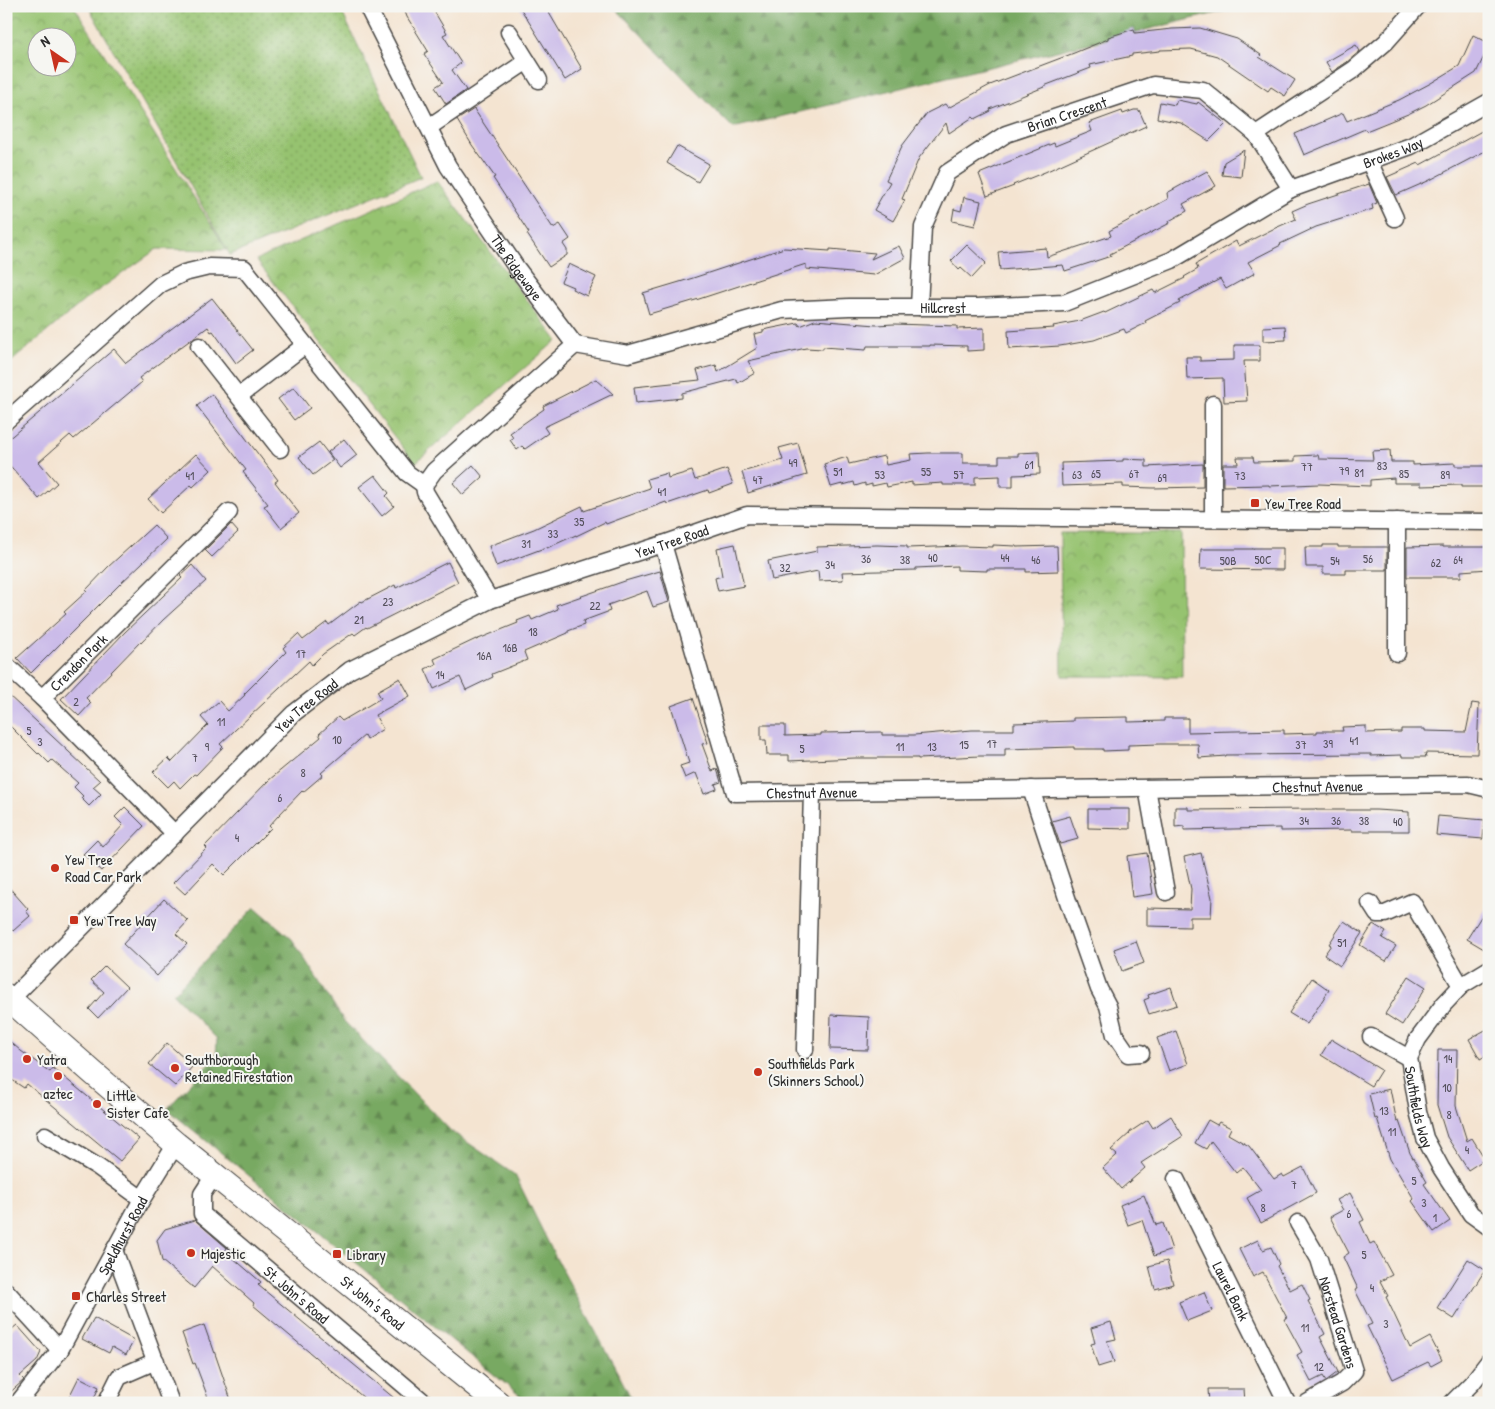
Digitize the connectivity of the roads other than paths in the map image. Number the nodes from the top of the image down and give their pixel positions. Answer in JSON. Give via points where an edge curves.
{"nodes":[{"id":1,"x":367,"y":6,"type":"edge"},
{"id":2,"x":1418,"y":6,"type":"edge"},
{"id":3,"x":509,"y":32,"type":"dead end"},
{"id":4,"x":527,"y":61,"type":"junction"},
{"id":5,"x":539,"y":80,"type":"dead end"},
{"id":6,"x":1489,"y":102,"type":"edge"},
{"id":7,"x":428,"y":127,"type":"junction"},
{"id":8,"x":1256,"y":134,"type":"junction"},
{"id":9,"x":1369,"y":161,"type":"junction"},
{"id":10,"x":1291,"y":189,"type":"junction"},
{"id":11,"x":1395,"y":218,"type":"dead end"},
{"id":12,"x":919,"y":307,"type":"junction"},
{"id":13,"x":305,"y":345,"type":"junction"},
{"id":14,"x":575,"y":345,"type":"junction"},
{"id":15,"x":199,"y":346,"type":"dead end"},
{"id":16,"x":239,"y":396,"type":"junction"},
{"id":17,"x":1213,"y":404,"type":"dead end"},
{"id":18,"x":6,"y":421,"type":"edge"},
{"id":19,"x":280,"y":449,"type":"dead end"},
{"id":20,"x":424,"y":485,"type":"junction"},
{"id":21,"x":228,"y":512,"type":"dead end"},
{"id":22,"x":1213,"y":520,"type":"junction"},
{"id":23,"x":1398,"y":522,"type":"junction"},
{"id":24,"x":1489,"y":522,"type":"edge"},
{"id":25,"x":663,"y":544,"type":"junction"},
{"id":26,"x":490,"y":600,"type":"junction"},
{"id":27,"x":1397,"y":653,"type":"dead end"},
{"id":28,"x":6,"y":665,"type":"edge"},
{"id":29,"x":42,"y":698,"type":"junction"},
{"id":30,"x":1147,"y":788,"type":"junction"},
{"id":31,"x":1032,"y":789,"type":"junction"},
{"id":32,"x":1489,"y":789,"type":"edge"},
{"id":33,"x":812,"y":792,"type":"junction"},
{"id":34,"x":175,"y":834,"type":"junction"},
{"id":35,"x":1166,"y":892,"type":"dead end"},
{"id":36,"x":1370,"y":903,"type":"dead end"},
{"id":37,"x":1489,"y":969,"type":"edge"},
{"id":38,"x":1461,"y":986,"type":"junction"},
{"id":39,"x":8,"y":998,"type":"edge"},
{"id":40,"x":1371,"y":1038,"type":"dead end"},
{"id":41,"x":805,"y":1050,"type":"dead end"},
{"id":42,"x":1141,"y":1053,"type":"dead end"},
{"id":43,"x":1409,"y":1058,"type":"junction"},
{"id":44,"x":45,"y":1135,"type":"dead end"},
{"id":45,"x":176,"y":1144,"type":"junction"},
{"id":46,"x":215,"y":1174,"type":"junction"},
{"id":47,"x":1176,"y":1179,"type":"dead end"},
{"id":48,"x":142,"y":1199,"type":"junction"},
{"id":49,"x":1298,"y":1223,"type":"dead end"},
{"id":50,"x":1489,"y":1227,"type":"edge"},
{"id":51,"x":114,"y":1250,"type":"junction"},
{"id":52,"x":6,"y":1291,"type":"edge"},
{"id":53,"x":60,"y":1350,"type":"junction"},
{"id":54,"x":156,"y":1361,"type":"junction"},
{"id":55,"x":1489,"y":1361,"type":"edge"},
{"id":56,"x":496,"y":1402,"type":"edge"},
{"id":57,"x":18,"y":1403,"type":"edge"},
{"id":58,"x":106,"y":1403,"type":"edge"},
{"id":59,"x":171,"y":1403,"type":"edge"},
{"id":60,"x":425,"y":1403,"type":"edge"},
{"id":61,"x":1287,"y":1403,"type":"edge"},
{"id":62,"x":1307,"y":1403,"type":"edge"},
{"id":63,"x":1452,"y":1403,"type":"edge"}],
"edges":[{"from":1,"to":7,"type":"street","name":"The Ridgewaye"},
{"from":2,"to":8,"type":"street","via":[[1386,42],[1353,70]]},
{"from":3,"to":4,"type":"street"},
{"from":4,"to":5,"type":"street"},
{"from":4,"to":7,"type":"street"},
{"from":6,"to":9,"type":"street","name":"Brokes Way","via":[[1412,146]]},
{"from":7,"to":14,"type":"street","name":"The Ridgewaye","via":[[448,166]]},
{"from":8,"to":10,"type":"street","name":"Brian Crescent"},
{"from":8,"to":12,"type":"street","name":"Brian Crescent","via":[[1203,90],[1153,86],[1006,134],[947,173],[924,228]]},
{"from":9,"to":10,"type":"street","name":"Brokes Way"},
{"from":9,"to":11,"type":"street"},
{"from":10,"to":12,"type":"street","name":"Hillcrest","via":[[1172,260],[1064,303]]},
{"from":12,"to":14,"type":"street","name":"Hillcrest","via":[[782,310],[628,354]]},
{"from":13,"to":16,"type":"street"},
{"from":13,"to":18,"type":"street","via":[[244,268],[209,266],[161,284]]},
{"from":13,"to":20,"type":"street","via":[[407,473]]},
{"from":14,"to":20,"type":"street","via":[[434,471]]},
{"from":15,"to":16,"type":"street"},
{"from":16,"to":19,"type":"street"},
{"from":17,"to":22,"type":"street"},
{"from":20,"to":26,"type":"street","via":[[424,492]]},
{"from":21,"to":29,"type":"street","name":"Crendon Park"},
{"from":22,"to":23,"type":"street","name":"Yew Tree Road"},
{"from":22,"to":25,"type":"street","name":"Yew Tree Road","via":[[747,515]]},
{"from":23,"to":24,"type":"street","name":"Yew Tree Road"},
{"from":23,"to":27,"type":"street"},
{"from":25,"to":26,"type":"street","name":"Yew Tree Road"},
{"from":25,"to":33,"type":"street","name":"Chestnut Avenue","via":[[735,793]]},
{"from":26,"to":34,"type":"street","name":"Yew Tree Road","via":[[350,670],[294,713]]},
{"from":28,"to":29,"type":"street"},
{"from":29,"to":34,"type":"street","name":"Crendon Park"},
{"from":30,"to":31,"type":"street","name":"Chestnut Avenue"},
{"from":30,"to":32,"type":"street","name":"Chestnut Avenue","via":[[1468,784]]},
{"from":30,"to":35,"type":"street"},
{"from":31,"to":33,"type":"street","name":"Chestnut Avenue"},
{"from":31,"to":42,"type":"street","via":[[1099,988],[1108,1006],[1115,1035],[1128,1054]]},
{"from":33,"to":41,"type":"street"},
{"from":34,"to":39,"type":"street","name":"Yew Tree Road"},
{"from":36,"to":38,"type":"street","via":[[1377,914],[1385,914],[1412,902]]},
{"from":37,"to":38,"type":"street","name":"Southfields Way"},
{"from":38,"to":43,"type":"street","name":"Southfields Way","via":[[1418,1039]]},
{"from":39,"to":45,"type":"highway","name":"St John's Road"},
{"from":40,"to":43,"type":"street"},
{"from":43,"to":50,"type":"street","name":"Southfields Way","via":[[1425,1138],[1471,1214]]},
{"from":44,"to":48,"type":"street"},
{"from":45,"to":46,"type":"highway","name":"St John's Road"},
{"from":45,"to":48,"type":"street","name":"Speldhurst Road"},
{"from":46,"to":56,"type":"highway","name":"St John's Road"},
{"from":46,"to":60,"type":"street","name":"St. John's Road","via":[[202,1194],[202,1214]]},
{"from":47,"to":61,"type":"street","name":"Laurel Bank"},
{"from":48,"to":51,"type":"street","name":"Speldhurst Road"},
{"from":49,"to":62,"type":"street","name":"Norstead Gardens","via":[[1319,1259],[1354,1372],[1342,1383]]},
{"from":51,"to":53,"type":"street","name":"Speldhurst Road"},
{"from":51,"to":54,"type":"street"},
{"from":52,"to":53,"type":"street"},
{"from":53,"to":57,"type":"street","name":"Speldhurst Road"},
{"from":54,"to":58,"type":"street","via":[[119,1377]]},
{"from":54,"to":59,"type":"street"},
{"from":55,"to":63,"type":"street"}]}
